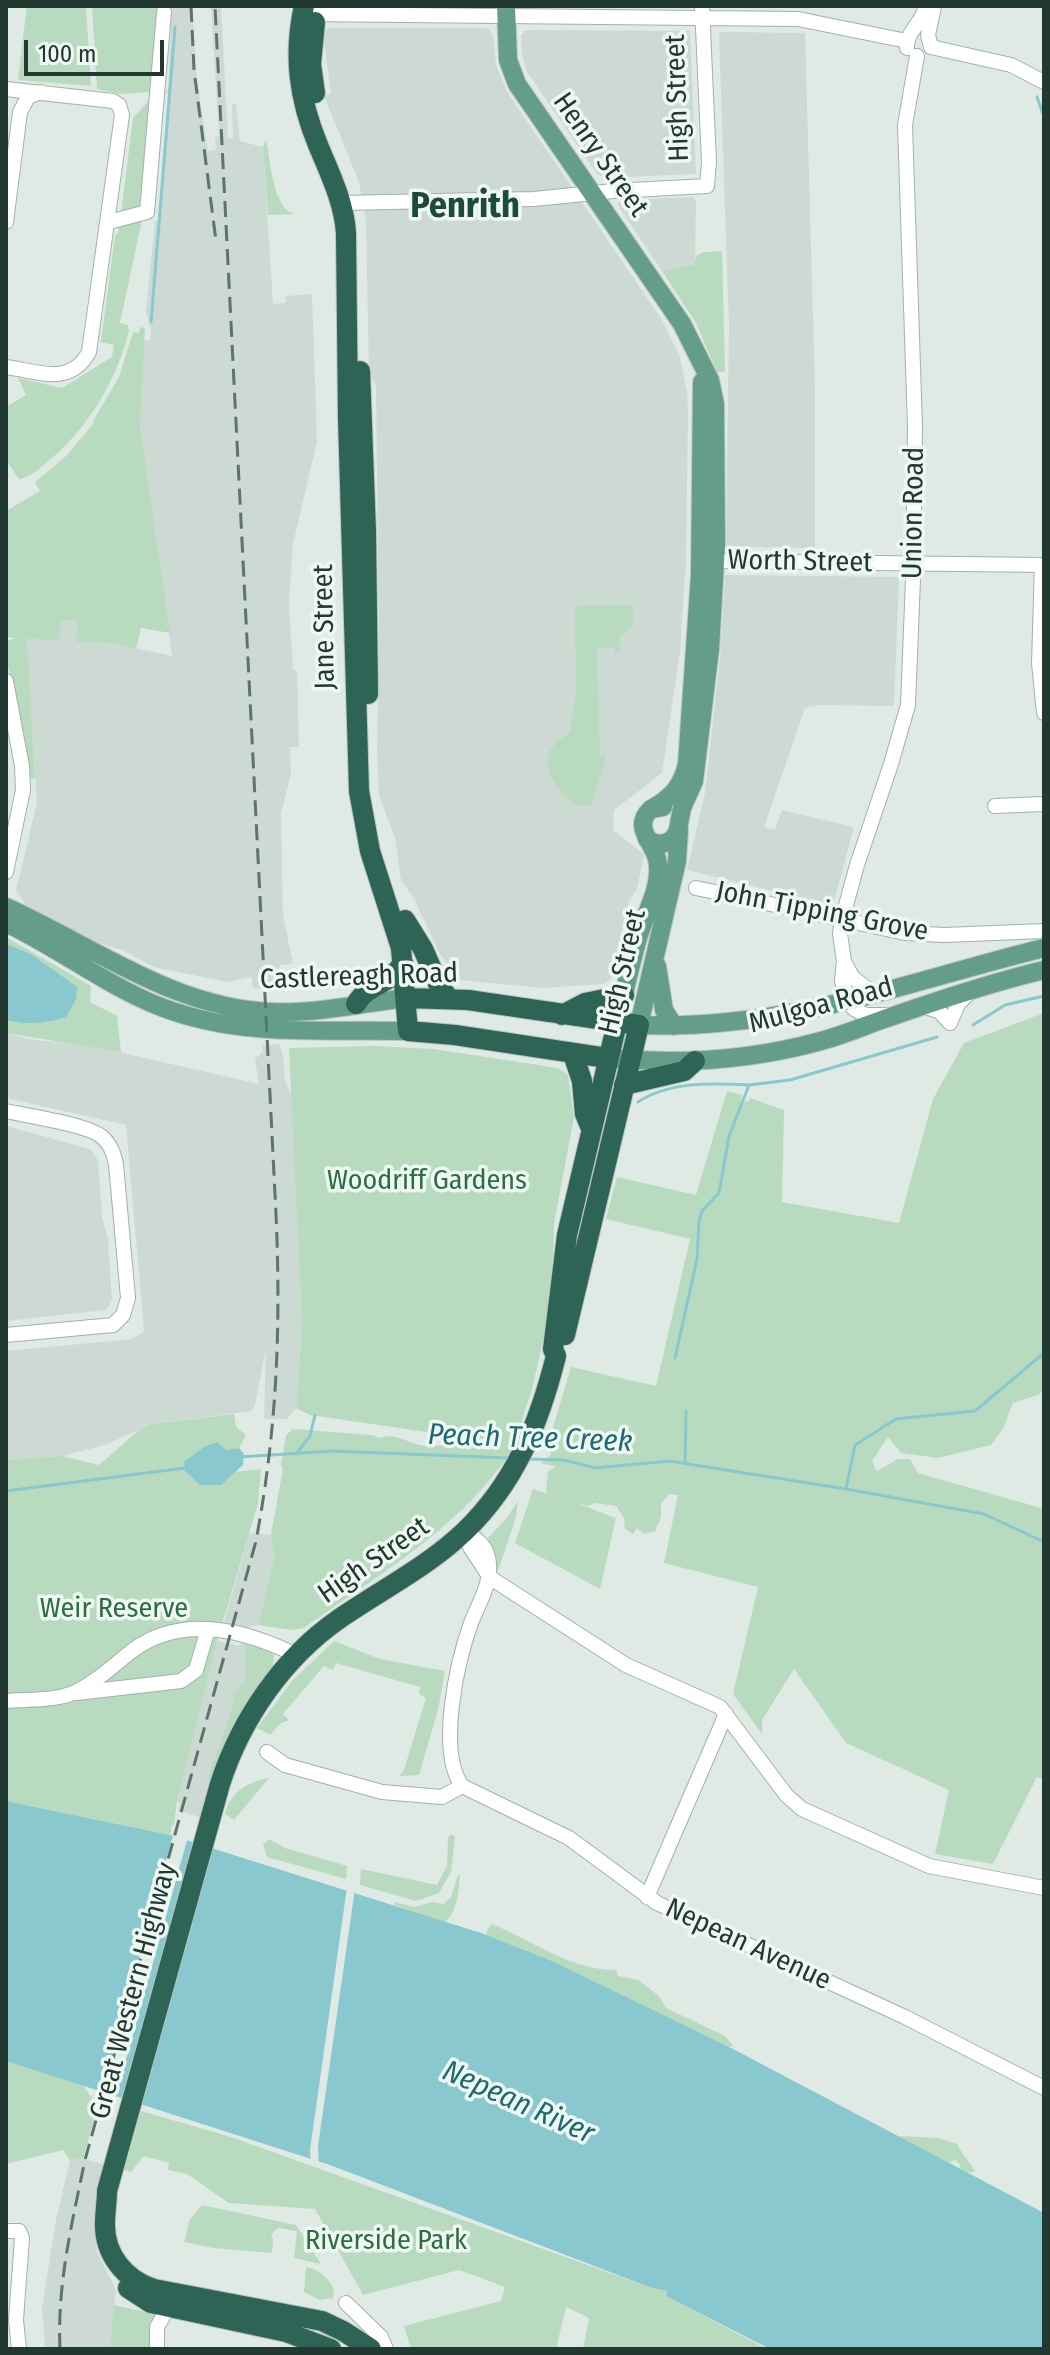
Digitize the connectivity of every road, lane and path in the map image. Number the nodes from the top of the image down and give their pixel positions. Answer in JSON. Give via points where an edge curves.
{"nodes":[{"id":1,"x":338,"y":6,"type":"edge"},
{"id":2,"x":926,"y":6,"type":"edge"},
{"id":3,"x":934,"y":6,"type":"edge"},
{"id":4,"x":310,"y":10,"type":"edge"},
{"id":5,"x":506,"y":11,"type":"edge"},
{"id":6,"x":626,"y":11,"type":"edge"},
{"id":7,"x":164,"y":12,"type":"dead end"},
{"id":8,"x":702,"y":12,"type":"edge"},
{"id":9,"x":363,"y":15,"type":"junction"},
{"id":10,"x":909,"y":37,"type":"junction"},
{"id":11,"x":930,"y":41,"type":"junction"},
{"id":12,"x":917,"y":56,"type":"junction"},
{"id":13,"x":1044,"y":82,"type":"edge"},
{"id":14,"x":6,"y":92,"type":"edge"},
{"id":15,"x":41,"y":92,"type":"junction"},
{"id":16,"x":20,"y":112,"type":"junction"},
{"id":17,"x":592,"y":193,"type":"junction"},
{"id":18,"x":347,"y":203,"type":"junction"},
{"id":19,"x":6,"y":222,"type":"edge"},
{"id":20,"x":109,"y":222,"type":"junction"},
{"id":21,"x":682,"y":324,"type":"joint"},
{"id":22,"x":9,"y":367,"type":"edge"},
{"id":23,"x":708,"y":561,"type":"junction"},
{"id":24,"x":914,"y":564,"type":"junction"},
{"id":25,"x":1043,"y":565,"type":"edge"},
{"id":26,"x":6,"y":681,"type":"edge"},
{"id":27,"x":1044,"y":713,"type":"edge"},
{"id":28,"x":1044,"y":804,"type":"edge"},
{"id":29,"x":995,"y":806,"type":"dead end"},
{"id":30,"x":653,"y":808,"type":"junction"},
{"id":31,"x":679,"y":827,"type":"junction"},
{"id":32,"x":647,"y":839,"type":"junction"},
{"id":33,"x":6,"y":872,"type":"edge"},
{"id":34,"x":696,"y":888,"type":"dead end"},
{"id":35,"x":6,"y":907,"type":"edge"},
{"id":36,"x":405,"y":920,"type":"junction"},
{"id":37,"x":842,"y":920,"type":"junction"},
{"id":38,"x":6,"y":923,"type":"edge"},
{"id":39,"x":1044,"y":931,"type":"edge"},
{"id":40,"x":1044,"y":948,"type":"edge"},
{"id":41,"x":656,"y":955,"type":"junction"},
{"id":42,"x":844,"y":961,"type":"junction"},
{"id":43,"x":403,"y":963,"type":"junction"},
{"id":44,"x":1044,"y":970,"type":"edge"},
{"id":45,"x":624,"y":995,"type":"junction"},
{"id":46,"x":876,"y":995,"type":"junction"},
{"id":47,"x":413,"y":998,"type":"junction"},
{"id":48,"x":449,"y":998,"type":"junction"},
{"id":49,"x":848,"y":1002,"type":"junction"},
{"id":50,"x":356,"y":1004,"type":"junction"},
{"id":51,"x":562,"y":1015,"type":"junction"},
{"id":52,"x":895,"y":1015,"type":"junction"},
{"id":53,"x":617,"y":1023,"type":"junction"},
{"id":54,"x":639,"y":1025,"type":"junction"},
{"id":55,"x":674,"y":1026,"type":"junction"},
{"id":56,"x":419,"y":1031,"type":"junction"},
{"id":57,"x":573,"y":1054,"type":"junction"},
{"id":58,"x":607,"y":1058,"type":"junction"},
{"id":59,"x":630,"y":1060,"type":"junction"},
{"id":60,"x":695,"y":1061,"type":"junction"},
{"id":61,"x":624,"y":1085,"type":"junction"},
{"id":62,"x":6,"y":1111,"type":"edge"},
{"id":63,"x":592,"y":1130,"type":"junction"},
{"id":64,"x":6,"y":1335,"type":"edge"},
{"id":65,"x":556,"y":1356,"type":"junction"},
{"id":66,"x":464,"y":1531,"type":"junction"},
{"id":67,"x":489,"y":1577,"type":"junction"},
{"id":68,"x":208,"y":1629,"type":"junction"},
{"id":69,"x":296,"y":1655,"type":"junction"},
{"id":70,"x":73,"y":1693,"type":"junction"},
{"id":71,"x":6,"y":1701,"type":"edge"},
{"id":72,"x":726,"y":1714,"type":"junction"},
{"id":73,"x":267,"y":1752,"type":"dead end"},
{"id":74,"x":462,"y":1786,"type":"junction"},
{"id":75,"x":214,"y":1806,"type":"joint"},
{"id":76,"x":1044,"y":1888,"type":"edge"},
{"id":77,"x":647,"y":1897,"type":"junction"},
{"id":78,"x":1044,"y":2088,"type":"edge"},
{"id":79,"x":107,"y":2191,"type":"junction"},
{"id":80,"x":6,"y":2231,"type":"edge"},
{"id":81,"x":346,"y":2303,"type":"dead end"},
{"id":82,"x":168,"y":2308,"type":"junction"},
{"id":83,"x":11,"y":2333,"type":"edge"},
{"id":84,"x":19,"y":2349,"type":"edge"},
{"id":85,"x":157,"y":2349,"type":"edge"},
{"id":86,"x":331,"y":2349,"type":"edge"},
{"id":87,"x":371,"y":2349,"type":"edge"},
{"id":88,"x":386,"y":2349,"type":"edge"}],
"edges":[{"from":1,"to":9,"type":"street"},
{"from":2,"to":10,"type":"street"},
{"from":3,"to":11,"type":"street"},
{"from":4,"to":9,"type":"street"},
{"from":4,"to":18,"type":"highway","via":[[314,90]]},
{"from":5,"to":6,"type":"street"},
{"from":5,"to":9,"type":"street"},
{"from":5,"to":17,"type":"main road","name":"Henry Street","via":[[513,76]]},
{"from":6,"to":8,"type":"street"},
{"from":7,"to":20,"type":"street","via":[[147,212]]},
{"from":8,"to":10,"type":"street","via":[[808,19]]},
{"from":8,"to":17,"type":"street","name":"High Street","via":[[707,186]]},
{"from":10,"to":11,"type":"street","via":[[922,31]]},
{"from":10,"to":12,"type":"street","via":[[908,49]]},
{"from":11,"to":12,"type":"street","via":[[924,55]]},
{"from":11,"to":13,"type":"street","via":[[1011,65]]},
{"from":12,"to":24,"type":"street","name":"Union Road","via":[[905,125],[914,357]]},
{"from":14,"to":15,"type":"street"},
{"from":14,"to":16,"type":"street","via":[[18,102]]},
{"from":15,"to":16,"type":"street","via":[[28,97]]},
{"from":15,"to":20,"type":"street","via":[[113,101],[121,107]]},
{"from":16,"to":19,"type":"street"},
{"from":17,"to":18,"type":"street"},
{"from":17,"to":21,"type":"main road","name":"Henry Street"},
{"from":18,"to":36,"type":"highway","name":"Jane Street","via":[[356,242],[366,531],[366,778],[378,850]]},
{"from":18,"to":43,"type":"highway","name":"Jane Street","via":[[357,769],[370,851]]},
{"from":20,"to":22,"type":"street","via":[[86,359],[55,376]]},
{"from":21,"to":23,"type":"main road","name":"High Street","via":[[701,365]]},
{"from":23,"to":24,"type":"street","name":"Worth Street"},
{"from":23,"to":30,"type":"main road","name":"High Street","via":[[687,764],[674,793]]},
{"from":23,"to":31,"type":"main road","name":"High Street","via":[[704,712],[694,781]]},
{"from":24,"to":25,"type":"street","name":"Worth Street"},
{"from":24,"to":37,"type":"street","name":"Union Road","via":[[908,705]]},
{"from":25,"to":27,"type":"street","via":[[1039,684]]},
{"from":26,"to":33,"type":"street","via":[[23,790]]},
{"from":28,"to":29,"type":"street"},
{"from":30,"to":31,"type":"main road","via":[[668,808]]},
{"from":30,"to":32,"type":"main road","via":[[642,821]]},
{"from":31,"to":32,"type":"main road","via":[[663,844]]},
{"from":31,"to":41,"type":"main road","name":"High Street","via":[[677,861]]},
{"from":32,"to":45,"type":"main road","name":"High Street","via":[[658,874]]},
{"from":34,"to":37,"type":"street","name":"John Tipping Grove"},
{"from":35,"to":50,"type":"main road","name":"Castlereagh Road","via":[[197,999],[269,1012]]},
{"from":36,"to":47,"type":"highway","name":"Jane Street","via":[[416,963]]},
{"from":36,"to":48,"type":"highway"},
{"from":37,"to":39,"type":"street","name":"John Tipping Grove","via":[[905,933]]},
{"from":37,"to":42,"type":"street","name":"Union Road"},
{"from":38,"to":56,"type":"main road","name":"Castlereagh Road","via":[[147,1001],[209,1023],[270,1031]]},
{"from":40,"to":46,"type":"main road","name":"Mulgoa Road"},
{"from":41,"to":54,"type":"main road","name":"High Street"},
{"from":41,"to":55,"type":"main road","via":[[664,1010]]},
{"from":42,"to":46,"type":"street","via":[[853,978]]},
{"from":42,"to":49,"type":"street","name":"Union Road"},
{"from":43,"to":47,"type":"highway","name":"Jane Street"},
{"from":43,"to":50,"type":"highway","via":[[389,980],[362,992]]},
{"from":44,"to":52,"type":"main road","name":"Mulgoa Road"},
{"from":45,"to":51,"type":"highway","via":[[585,1003]]},
{"from":45,"to":53,"type":"main road","name":"High Street"},
{"from":46,"to":49,"type":"main road","name":"Mulgoa Road"},
{"from":47,"to":48,"type":"highway","name":"Castlereagh Road"},
{"from":47,"to":50,"type":"main road","name":"Castlereagh Road"},
{"from":47,"to":56,"type":"highway","name":"Jane Street"},
{"from":48,"to":51,"type":"highway","name":"Castlereagh Road"},
{"from":49,"to":52,"type":"street","via":[[866,1015]]},
{"from":49,"to":55,"type":"main road","name":"Mulgoa Road","via":[[745,1022]]},
{"from":51,"to":53,"type":"highway","name":"Castlereagh Road"},
{"from":52,"to":60,"type":"main road","name":"Mulgoa Road","via":[[799,1047]]},
{"from":53,"to":54,"type":"highway","name":"Castlereagh Road"},
{"from":53,"to":58,"type":"highway","name":"High Street"},
{"from":54,"to":55,"type":"main road","name":"Mulgoa Road"},
{"from":54,"to":59,"type":"highway","name":"High Street"},
{"from":56,"to":57,"type":"highway","name":"Castlereagh Road"},
{"from":57,"to":58,"type":"highway","name":"Castlereagh Road"},
{"from":57,"to":63,"type":"highway","name":"High Street"},
{"from":58,"to":59,"type":"main road","name":"Mulgoa Road"},
{"from":58,"to":63,"type":"highway","name":"High Street"},
{"from":59,"to":60,"type":"main road","name":"Mulgoa Road"},
{"from":59,"to":61,"type":"highway","name":"High Street"},
{"from":60,"to":61,"type":"highway","via":[[684,1071]]},
{"from":61,"to":65,"type":"highway","name":"High Street","via":[[562,1350]]},
{"from":62,"to":64,"type":"street","via":[[90,1130],[110,1145],[128,1298],[113,1325]]},
{"from":63,"to":65,"type":"highway","name":"High Street","via":[[562,1263]]},
{"from":65,"to":66,"type":"highway","name":"High Street","via":[[525,1449]]},
{"from":66,"to":67,"type":"street","via":[[484,1548]]},
{"from":66,"to":69,"type":"highway","name":"High Street"},
{"from":67,"to":72,"type":"street","via":[[626,1665],[710,1701]]},
{"from":67,"to":74,"type":"street","via":[[452,1692],[452,1758]]},
{"from":68,"to":69,"type":"street"},
{"from":68,"to":70,"type":"street","via":[[179,1630],[148,1640]]},
{"from":68,"to":70,"type":"street","via":[[196,1670],[181,1681]]},
{"from":69,"to":75,"type":"highway","name":"High Street","via":[[244,1729]]},
{"from":70,"to":71,"type":"street"},
{"from":72,"to":76,"type":"street","via":[[802,1809],[929,1866]]},
{"from":72,"to":77,"type":"street"},
{"from":73,"to":74,"type":"street","via":[[285,1765],[382,1792],[442,1797]]},
{"from":74,"to":77,"type":"street","name":"Nepean Avenue","via":[[569,1838]]},
{"from":75,"to":79,"type":"highway","name":"Great Western Highway"},
{"from":77,"to":78,"type":"street","name":"Nepean Avenue"},
{"from":79,"to":82,"type":"highway","name":"Great Western Highway","via":[[99,2229],[111,2268],[142,2299]]},
{"from":79,"to":87,"type":"highway","name":"Great Western Highway","via":[[109,2247],[138,2283],[322,2321]]},
{"from":80,"to":83,"type":"street","via":[[16,2230],[22,2238]]},
{"from":81,"to":88,"type":"street","via":[[381,2337]]},
{"from":82,"to":85,"type":"street","via":[[157,2327]]},
{"from":82,"to":86,"type":"highway","name":"Great Western Highway","via":[[286,2332]]},
{"from":83,"to":84,"type":"street"}]}
